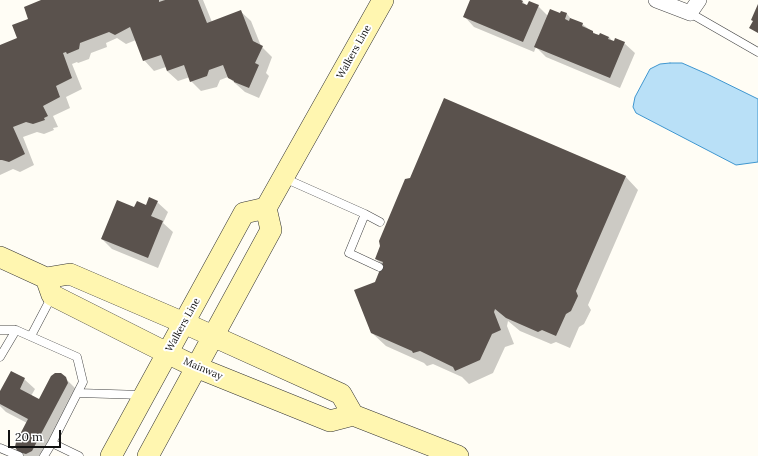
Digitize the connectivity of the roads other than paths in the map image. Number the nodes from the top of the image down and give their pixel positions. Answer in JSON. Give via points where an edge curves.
{"nodes":[{"id":1,"x":383,"y":0,"type":"edge"},
{"id":2,"x":656,"y":0,"type":"edge"},
{"id":3,"x":699,"y":0,"type":"edge"},
{"id":4,"x":690,"y":13,"type":"junction"},
{"id":5,"x":758,"y":52,"type":"edge"},
{"id":6,"x":283,"y":178,"type":"junction"},
{"id":7,"x":266,"y":208,"type":"junction"},
{"id":8,"x":365,"y":214,"type":"junction"},
{"id":9,"x":380,"y":222,"type":"dead end"},
{"id":10,"x":0,"y":257,"type":"edge"},
{"id":11,"x":379,"y":267,"type":"dead end"},
{"id":12,"x":49,"y":287,"type":"junction"},
{"id":13,"x":184,"y":323,"type":"junction"},
{"id":14,"x":0,"y":330,"type":"edge"},
{"id":15,"x":16,"y":330,"type":"junction"},
{"id":16,"x":31,"y":336,"type":"junction"},
{"id":17,"x":212,"y":336,"type":"junction"},
{"id":18,"x":167,"y":353,"type":"junction"},
{"id":19,"x":0,"y":357,"type":"edge"},
{"id":20,"x":196,"y":366,"type":"junction"},
{"id":21,"x":78,"y":393,"type":"junction"},
{"id":22,"x":144,"y":395,"type":"junction"},
{"id":23,"x":353,"y":415,"type":"junction"},
{"id":24,"x":52,"y":443,"type":"junction"},
{"id":25,"x":0,"y":448,"type":"edge"},
{"id":26,"x":19,"y":456,"type":"edge"},
{"id":27,"x":44,"y":456,"type":"edge"},
{"id":28,"x":79,"y":456,"type":"edge"},
{"id":29,"x":111,"y":456,"type":"edge"},
{"id":30,"x":148,"y":456,"type":"edge"},
{"id":31,"x":458,"y":456,"type":"edge"}],
"edges":[{"from":1,"to":6,"type":"street","name":"Walkers Line"},
{"from":2,"to":4,"type":"street"},
{"from":3,"to":4,"type":"street"},
{"from":4,"to":5,"type":"lane"},
{"from":6,"to":7,"type":"street","name":"Walkers Line"},
{"from":6,"to":8,"type":"lane"},
{"from":7,"to":13,"type":"street","name":"Walkers Line","via":[[244,213]]},
{"from":7,"to":17,"type":"street","via":[[271,230]]},
{"from":8,"to":9,"type":"lane"},
{"from":8,"to":11,"type":"lane","via":[[349,253]]},
{"from":10,"to":12,"type":"street","name":"Mainway"},
{"from":12,"to":13,"type":"street","via":[[70,274]]},
{"from":12,"to":16,"type":"lane"},
{"from":12,"to":18,"type":"street","name":"Mainway"},
{"from":13,"to":17,"type":"street"},
{"from":13,"to":18,"type":"street","name":"Walkers Line"},
{"from":14,"to":15,"type":"lane"},
{"from":15,"to":16,"type":"lane"},
{"from":15,"to":19,"type":"lane"},
{"from":16,"to":21,"type":"lane","via":[[77,357],[83,382]]},
{"from":17,"to":20,"type":"street"},
{"from":17,"to":23,"type":"street","via":[[341,394]]},
{"from":18,"to":20,"type":"street","name":"Mainway"},
{"from":18,"to":22,"type":"street","name":"Walkers Line"},
{"from":20,"to":23,"type":"street","name":"Mainway","via":[[330,421]]},
{"from":20,"to":30,"type":"street"},
{"from":21,"to":22,"type":"lane"},
{"from":21,"to":24,"type":"lane"},
{"from":22,"to":29,"type":"street","name":"Walkers Line"},
{"from":23,"to":31,"type":"street"},
{"from":24,"to":27,"type":"lane"},
{"from":24,"to":28,"type":"lane"},
{"from":25,"to":26,"type":"lane"}]}
